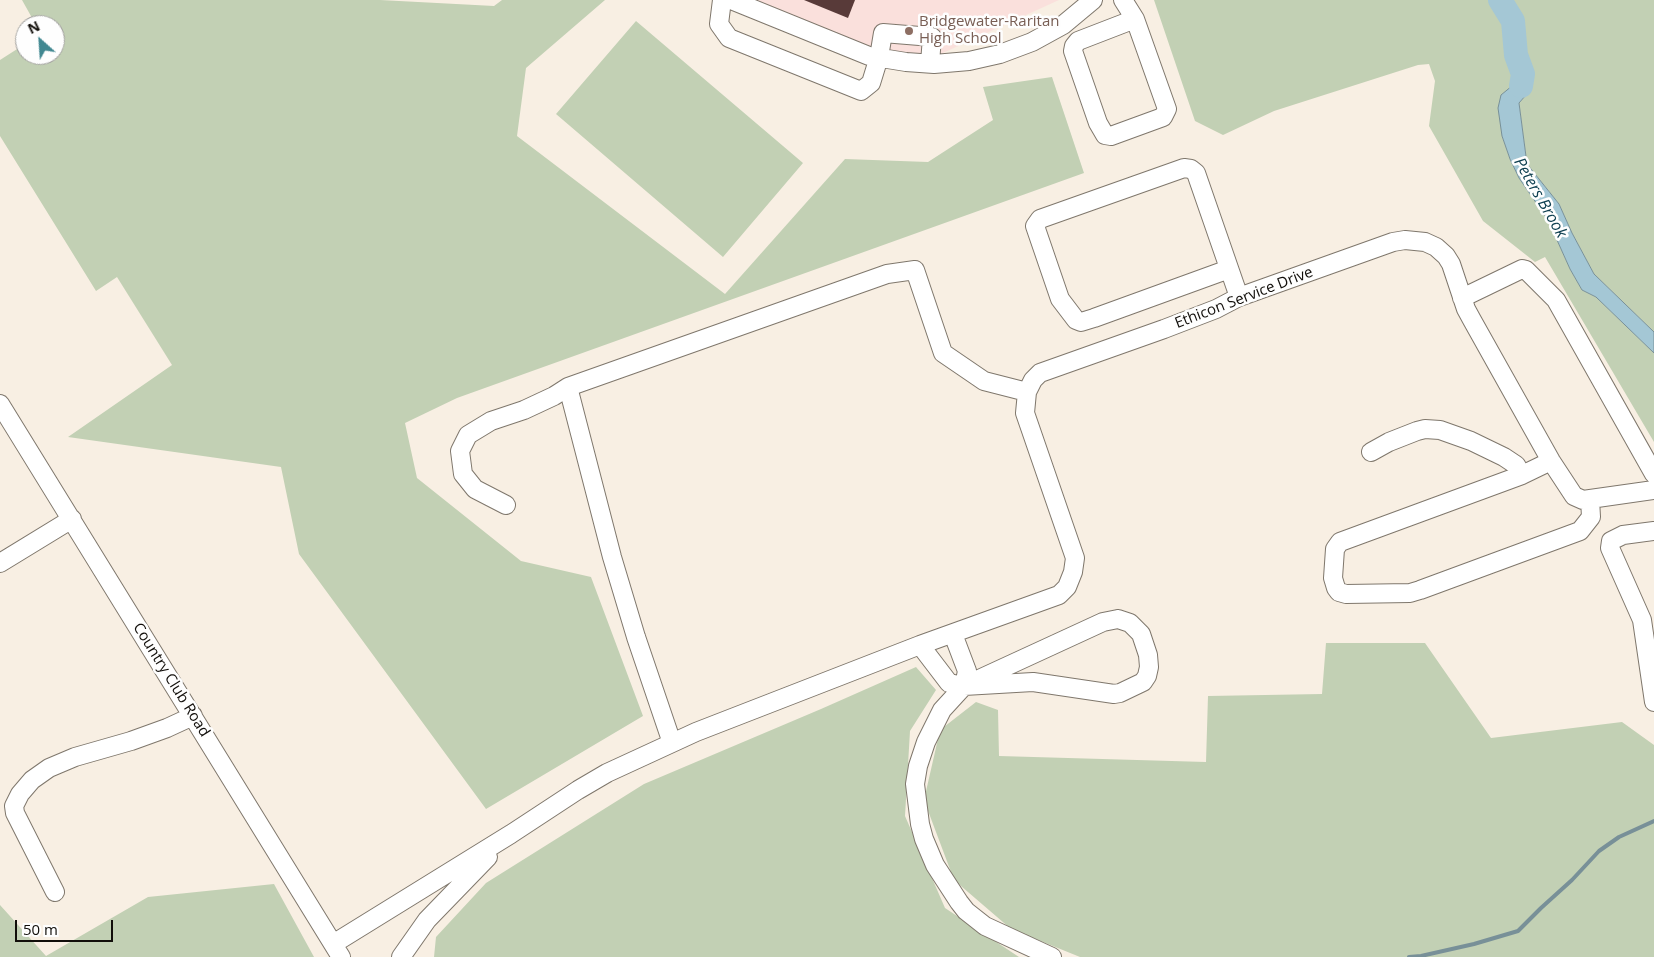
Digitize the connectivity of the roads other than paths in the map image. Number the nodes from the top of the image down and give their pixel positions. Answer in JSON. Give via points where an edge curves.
{"nodes":[{"id":1,"x":722,"y":0,"type":"edge"},
{"id":2,"x":730,"y":0,"type":"edge"},
{"id":3,"x":1093,"y":0,"type":"edge"},
{"id":4,"x":1123,"y":0,"type":"edge"},
{"id":5,"x":1135,"y":19,"type":"junction"},
{"id":6,"x":880,"y":58,"type":"junction"},
{"id":7,"x":930,"y":64,"type":"junction"},
{"id":8,"x":1229,"y":269,"type":"junction"},
{"id":9,"x":1238,"y":297,"type":"junction"},
{"id":10,"x":1462,"y":298,"type":"junction"},
{"id":11,"x":568,"y":387,"type":"junction"},
{"id":12,"x":1027,"y":392,"type":"junction"},
{"id":13,"x":0,"y":404,"type":"edge"},
{"id":14,"x":1371,"y":452,"type":"dead end"},
{"id":15,"x":1552,"y":461,"type":"junction"},
{"id":16,"x":1654,"y":474,"type":"edge"},
{"id":17,"x":1522,"y":475,"type":"junction"},
{"id":18,"x":1654,"y":490,"type":"edge"},
{"id":19,"x":1590,"y":499,"type":"junction"},
{"id":20,"x":506,"y":505,"type":"dead end"},
{"id":21,"x":72,"y":519,"type":"junction"},
{"id":22,"x":1654,"y":531,"type":"edge"},
{"id":23,"x":0,"y":563,"type":"edge"},
{"id":24,"x":953,"y":634,"type":"junction"},
{"id":25,"x":920,"y":645,"type":"junction"},
{"id":26,"x":964,"y":686,"type":"junction"},
{"id":27,"x":1654,"y":702,"type":"edge"},
{"id":28,"x":193,"y":716,"type":"junction"},
{"id":29,"x":672,"y":743,"type":"junction"},
{"id":30,"x":511,"y":834,"type":"junction"},
{"id":31,"x":55,"y":892,"type":"dead end"},
{"id":32,"x":337,"y":951,"type":"edge"},
{"id":33,"x":400,"y":957,"type":"edge"},
{"id":34,"x":1052,"y":957,"type":"edge"}],
"edges":[{"from":1,"to":6,"type":"street","via":[[719,24],[729,38],[861,91],[870,83]]},
{"from":2,"to":6,"type":"street"},
{"from":3,"to":7,"type":"street","via":[[1063,25],[1032,42],[1000,54]]},
{"from":4,"to":5,"type":"street"},
{"from":5,"to":5,"type":"street","via":[[1166,109],[1163,117],[1111,136],[1105,135],[1098,123],[1074,46],[1078,41]]},
{"from":6,"to":7,"type":"street"},
{"from":6,"to":7,"type":"street","via":[[883,34],[932,36]]},
{"from":8,"to":8,"type":"street","via":[[1196,173],[1188,168],[1040,219],[1035,226],[1060,299],[1081,322]]},
{"from":8,"to":9,"type":"street"},
{"from":9,"to":10,"type":"street","name":"Ethicon Service Drive","via":[[1405,240],[1425,242],[1446,256]]},
{"from":9,"to":12,"type":"street","name":"Ethicon Service Drive","via":[[1164,329],[1040,373],[1032,380]]},
{"from":10,"to":15,"type":"street","name":"Ethicon Service Drive"},
{"from":10,"to":16,"type":"street","via":[[1522,269],[1526,270],[1556,300]]},
{"from":11,"to":12,"type":"street","via":[[887,274],[915,270],[943,353],[984,381]]},
{"from":11,"to":20,"type":"street","via":[[524,410],[491,421],[468,435],[460,452],[463,474],[475,490]]},
{"from":11,"to":29,"type":"street","via":[[612,557]]},
{"from":12,"to":24,"type":"street","via":[[1025,413],[1075,558],[1073,572],[1067,587],[1059,595]]},
{"from":13,"to":21,"type":"street","name":"Country Club Road"},
{"from":14,"to":17,"type":"street","via":[[1417,431],[1440,430],[1504,458],[1516,465]]},
{"from":15,"to":17,"type":"street"},
{"from":15,"to":19,"type":"street","name":"Ethicon Service Drive","via":[[1574,496]]},
{"from":17,"to":19,"type":"street","via":[[1340,542],[1334,549],[1336,588],[1346,594],[1420,590],[1580,531],[1591,517]]},
{"from":18,"to":19,"type":"street"},
{"from":21,"to":23,"type":"street"},
{"from":21,"to":28,"type":"street","name":"Country Club Road"},
{"from":22,"to":27,"type":"street","via":[[1623,535],[1611,541],[1610,548],[1642,620]]},
{"from":24,"to":25,"type":"street"},
{"from":24,"to":26,"type":"street","via":[[967,671]]},
{"from":25,"to":26,"type":"street","via":[[950,683]]},
{"from":25,"to":29,"type":"street"},
{"from":26,"to":26,"type":"street","via":[[1033,682],[1120,694],[1143,682],[1149,667],[1148,655],[1141,634],[1130,623],[1118,619],[1103,622]]},
{"from":26,"to":34,"type":"street","via":[[942,710],[918,766],[916,784],[924,839],[935,864],[966,911],[985,926]]},
{"from":28,"to":31,"type":"street","via":[[49,768],[20,794],[14,806],[15,813]]},
{"from":28,"to":32,"type":"street","name":"Country Club Road"},
{"from":29,"to":30,"type":"street","via":[[608,773]]},
{"from":30,"to":32,"type":"street"},
{"from":30,"to":33,"type":"street","via":[[433,913]]}]}
